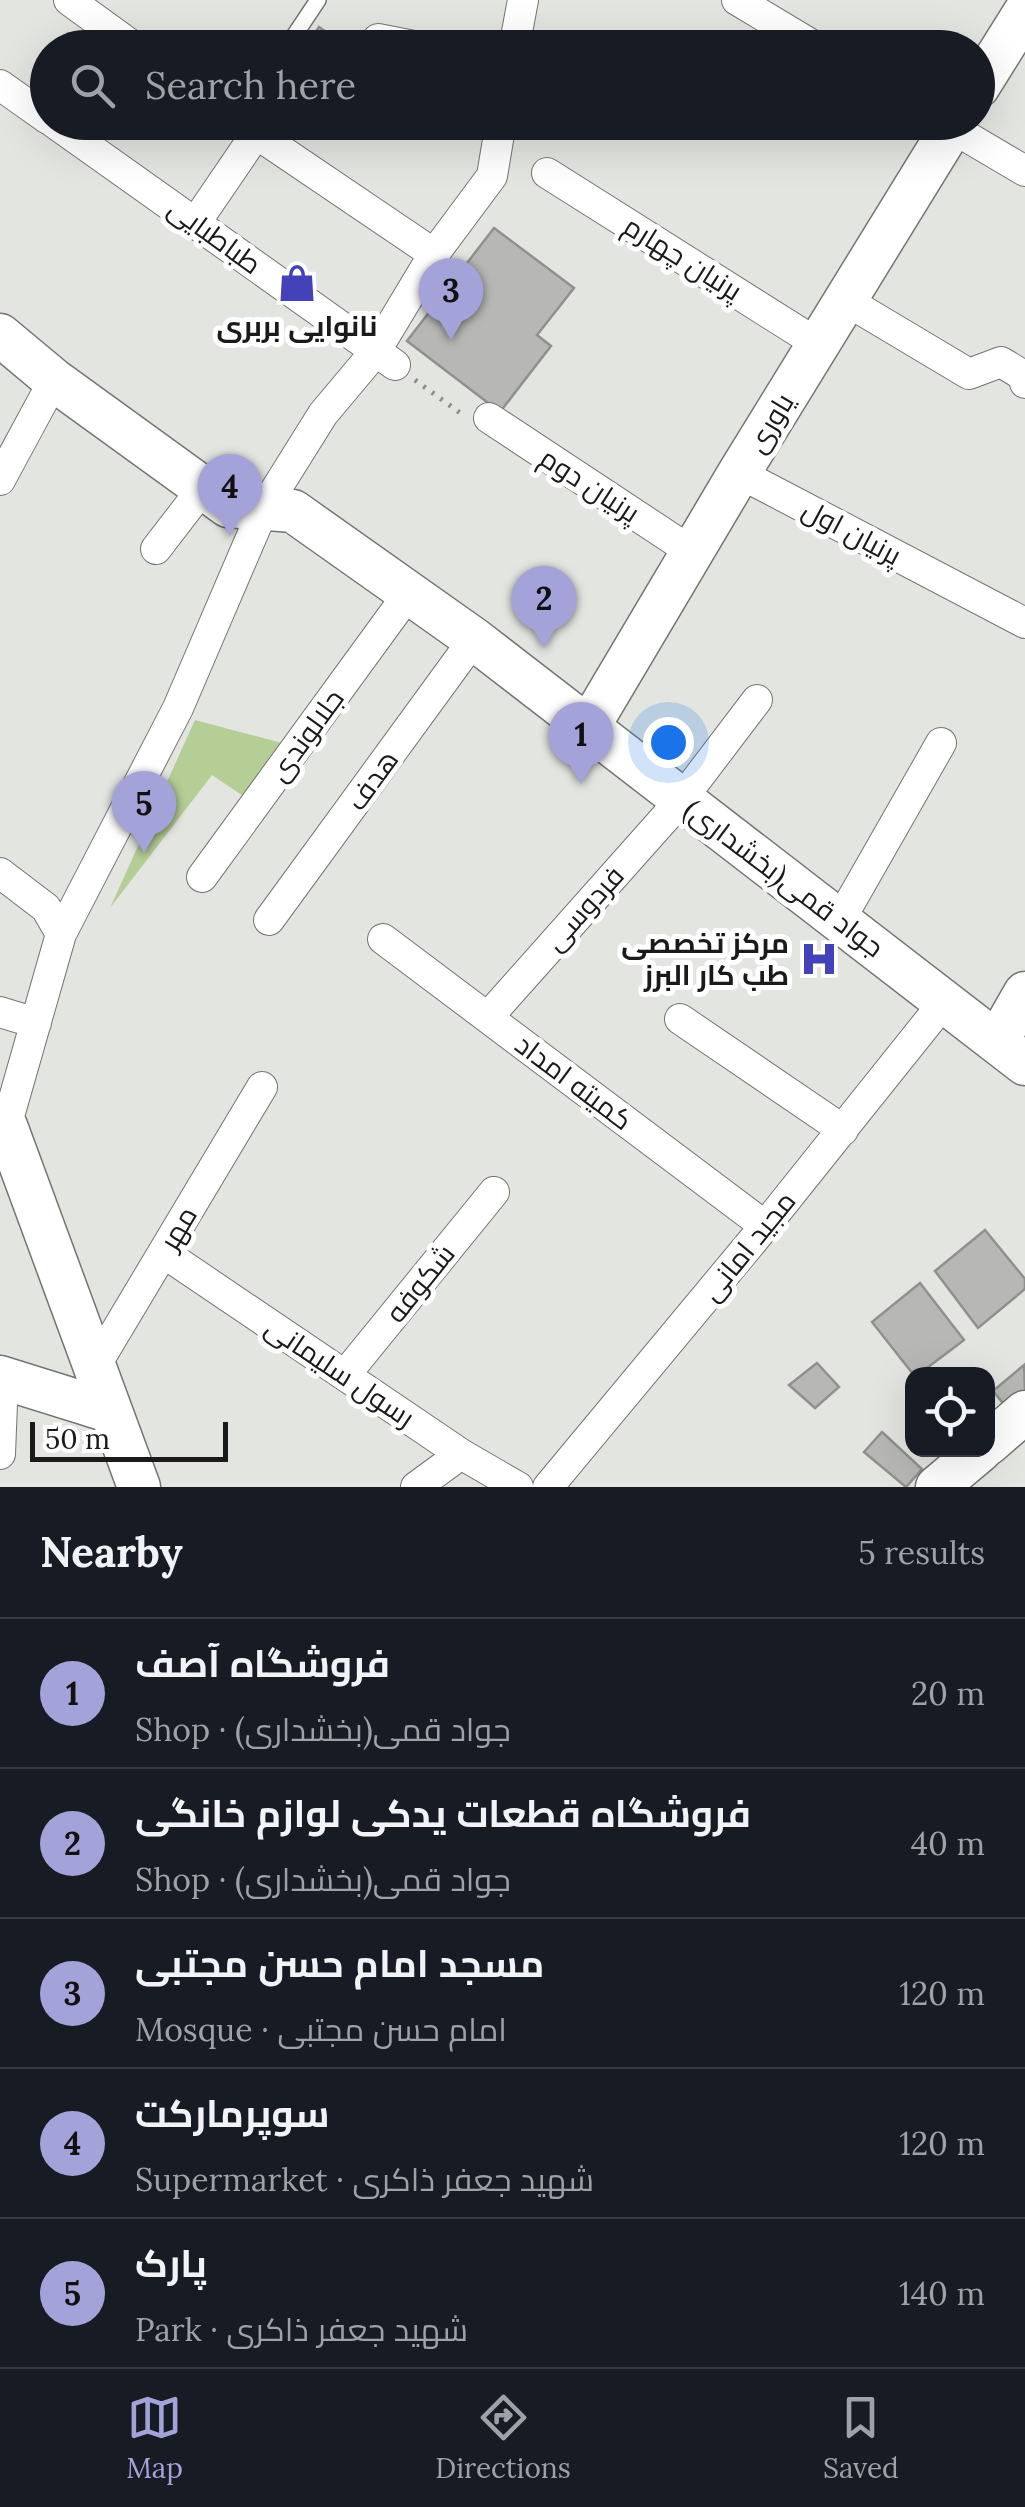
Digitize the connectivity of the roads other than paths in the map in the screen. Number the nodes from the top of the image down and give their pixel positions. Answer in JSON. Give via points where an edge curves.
{"nodes":[{"id":1,"x":69,"y":0,"type":"edge"},
{"id":2,"x":318,"y":0,"type":"edge"},
{"id":3,"x":523,"y":0,"type":"edge"},
{"id":4,"x":737,"y":0,"type":"edge"},
{"id":5,"x":1025,"y":12,"type":"edge"},
{"id":6,"x":110,"y":30,"type":"edge"},
{"id":7,"x":298,"y":30,"type":"edge"},
{"id":8,"x":517,"y":30,"type":"edge"},
{"id":9,"x":786,"y":30,"type":"edge"},
{"id":10,"x":995,"y":60,"type":"edge"},
{"id":11,"x":0,"y":86,"type":"edge"},
{"id":12,"x":30,"y":107,"type":"edge"},
{"id":13,"x":77,"y":140,"type":"edge"},
{"id":14,"x":240,"y":140,"type":"edge"},
{"id":15,"x":265,"y":140,"type":"edge"},
{"id":16,"x":498,"y":140,"type":"edge"},
{"id":17,"x":940,"y":140,"type":"edge"},
{"id":18,"x":976,"y":140,"type":"edge"},
{"id":19,"x":1025,"y":171,"type":"edge"},
{"id":20,"x":548,"y":173,"type":"dead end"},
{"id":21,"x":196,"y":222,"type":"junction"},
{"id":22,"x":434,"y":254,"type":"junction"},
{"id":23,"x":844,"y":300,"type":"junction"},
{"id":24,"x":0,"y":335,"type":"edge"},
{"id":25,"x":818,"y":344,"type":"junction"},
{"id":26,"x":385,"y":358,"type":"junction"},
{"id":27,"x":54,"y":380,"type":"junction"},
{"id":28,"x":1025,"y":383,"type":"edge"},
{"id":29,"x":489,"y":418,"type":"road end"},
{"id":30,"x":740,"y":473,"type":"junction"},
{"id":31,"x":0,"y":480,"type":"edge"},
{"id":32,"x":203,"y":488,"type":"junction"},
{"id":33,"x":263,"y":510,"type":"junction"},
{"id":34,"x":156,"y":550,"type":"dead end"},
{"id":35,"x":692,"y":552,"type":"junction"},
{"id":36,"x":409,"y":593,"type":"junction"},
{"id":37,"x":1025,"y":623,"type":"edge"},
{"id":38,"x":474,"y":639,"type":"junction"},
{"id":39,"x":757,"y":700,"type":"dead end"},
{"id":40,"x":590,"y":726,"type":"junction"},
{"id":41,"x":941,"y":744,"type":"dead end"},
{"id":42,"x":681,"y":800,"type":"junction"},
{"id":43,"x":0,"y":874,"type":"edge"},
{"id":44,"x":202,"y":877,"type":"dead end"},
{"id":45,"x":270,"y":920,"type":"dead end"},
{"id":46,"x":840,"y":920,"type":"junction"},
{"id":47,"x":61,"y":934,"type":"junction"},
{"id":48,"x":383,"y":939,"type":"dead end"},
{"id":49,"x":1025,"y":992,"type":"edge"},
{"id":50,"x":944,"y":1002,"type":"junction"},
{"id":51,"x":0,"y":1012,"type":"edge"},
{"id":52,"x":488,"y":1017,"type":"junction"},
{"id":53,"x":680,"y":1019,"type":"dead end"},
{"id":54,"x":36,"y":1023,"type":"junction"},
{"id":55,"x":1011,"y":1053,"type":"edge"},
{"id":56,"x":262,"y":1087,"type":"dead end"},
{"id":57,"x":843,"y":1130,"type":"junction"},
{"id":58,"x":3,"y":1136,"type":"edge"},
{"id":59,"x":494,"y":1192,"type":"dead end"},
{"id":60,"x":765,"y":1226,"type":"junction"},
{"id":61,"x":164,"y":1253,"type":"junction"},
{"id":62,"x":94,"y":1368,"type":"junction"},
{"id":63,"x":345,"y":1375,"type":"junction"},
{"id":64,"x":1,"y":1378,"type":"edge"},
{"id":65,"x":109,"y":1412,"type":"junction"},
{"id":66,"x":1025,"y":1412,"type":"edge"},
{"id":67,"x":0,"y":1454,"type":"edge"},
{"id":68,"x":462,"y":1454,"type":"junction"},
{"id":69,"x":958,"y":1466,"type":"edge"},
{"id":70,"x":139,"y":1487,"type":"edge"},
{"id":71,"x":416,"y":1487,"type":"edge"},
{"id":72,"x":518,"y":1487,"type":"edge"},
{"id":73,"x":548,"y":1487,"type":"edge"}],
"edges":[{"from":1,"to":6,"type":"street"},
{"from":2,"to":7,"type":"lane"},
{"from":3,"to":8,"type":"street"},
{"from":4,"to":9,"type":"street"},
{"from":5,"to":10,"type":"street"},
{"from":11,"to":12,"type":"street","name":"طباطبایی"},
{"from":13,"to":21,"type":"street","name":"طباطبایی"},
{"from":14,"to":21,"type":"street"},
{"from":15,"to":22,"type":"street"},
{"from":16,"to":22,"type":"street","via":[[492,176]]},
{"from":17,"to":23,"type":"street","name":"یاوری"},
{"from":18,"to":19,"type":"street"},
{"from":20,"to":25,"type":"street","name":"پرنیان چهارم"},
{"from":21,"to":26,"type":"street","name":"طباطبایی"},
{"from":22,"to":26,"type":"street"},
{"from":23,"to":25,"type":"street","name":"یاوری"},
{"from":23,"to":28,"type":"street","via":[[969,374],[1001,362]]},
{"from":24,"to":27,"type":"street","name":"جواد قمی(بخشداری)"},
{"from":25,"to":30,"type":"street","name":"یاوری"},
{"from":26,"to":33,"type":"street","via":[[323,414]]},
{"from":27,"to":31,"type":"street"},
{"from":27,"to":32,"type":"street","name":"جواد قمی(بخشداری)"},
{"from":29,"to":35,"type":"street","name":"پرنیان دوم"},
{"from":30,"to":35,"type":"street","name":"یاوری"},
{"from":30,"to":37,"type":"street","name":"پرنیان اول"},
{"from":32,"to":33,"type":"street","name":"جواد قمی(بخشداری)","via":[[228,506]]},
{"from":32,"to":34,"type":"street"},
{"from":33,"to":36,"type":"street","name":"جواد قمی(بخشداری)","via":[[294,511]]},
{"from":33,"to":47,"type":"street","via":[[178,708]]},
{"from":35,"to":40,"type":"street","name":"یاوری"},
{"from":36,"to":38,"type":"street","name":"جواد قمی(بخشداری)"},
{"from":36,"to":44,"type":"street","name":"جلالوندی"},
{"from":38,"to":40,"type":"street","name":"جواد قمی(بخشداری)"},
{"from":38,"to":45,"type":"street","name":"هدف"},
{"from":39,"to":42,"type":"street","name":"فردوسی"},
{"from":40,"to":42,"type":"street","name":"جواد قمی(بخشداری)"},
{"from":41,"to":46,"type":"street"},
{"from":42,"to":46,"type":"street","name":"جواد قمی(بخشداری)"},
{"from":42,"to":52,"type":"street","name":"فردوسی"},
{"from":43,"to":47,"type":"street","via":[[46,908]]},
{"from":46,"to":50,"type":"street","name":"جواد قمی(بخشداری)"},
{"from":47,"to":54,"type":"street"},
{"from":48,"to":52,"type":"street","name":"کمیته امداد"},
{"from":49,"to":55,"type":"street"},
{"from":50,"to":55,"type":"street","name":"جواد قمی(بخشداری)"},
{"from":50,"to":57,"type":"street","name":"مجید امانی"},
{"from":51,"to":54,"type":"street"},
{"from":52,"to":60,"type":"street","name":"کمیته امداد"},
{"from":53,"to":57,"type":"street"},
{"from":54,"to":58,"type":"street"},
{"from":56,"to":61,"type":"street","name":"مهر"},
{"from":57,"to":60,"type":"street","name":"مجید امانی"},
{"from":58,"to":62,"type":"street"},
{"from":59,"to":63,"type":"street","name":"شکوفه"},
{"from":60,"to":73,"type":"street","name":"مجید امانی"},
{"from":61,"to":62,"type":"street","name":"مهر"},
{"from":61,"to":63,"type":"street","name":"رسول سلیمانی"},
{"from":62,"to":65,"type":"street"},
{"from":63,"to":68,"type":"street","name":"رسول سلیمانی"},
{"from":64,"to":65,"type":"street"},
{"from":64,"to":67,"type":"street"},
{"from":65,"to":70,"type":"street"},
{"from":66,"to":69,"type":"street"},
{"from":68,"to":71,"type":"street"},
{"from":68,"to":72,"type":"street","name":"رسول سلیمانی"}]}
